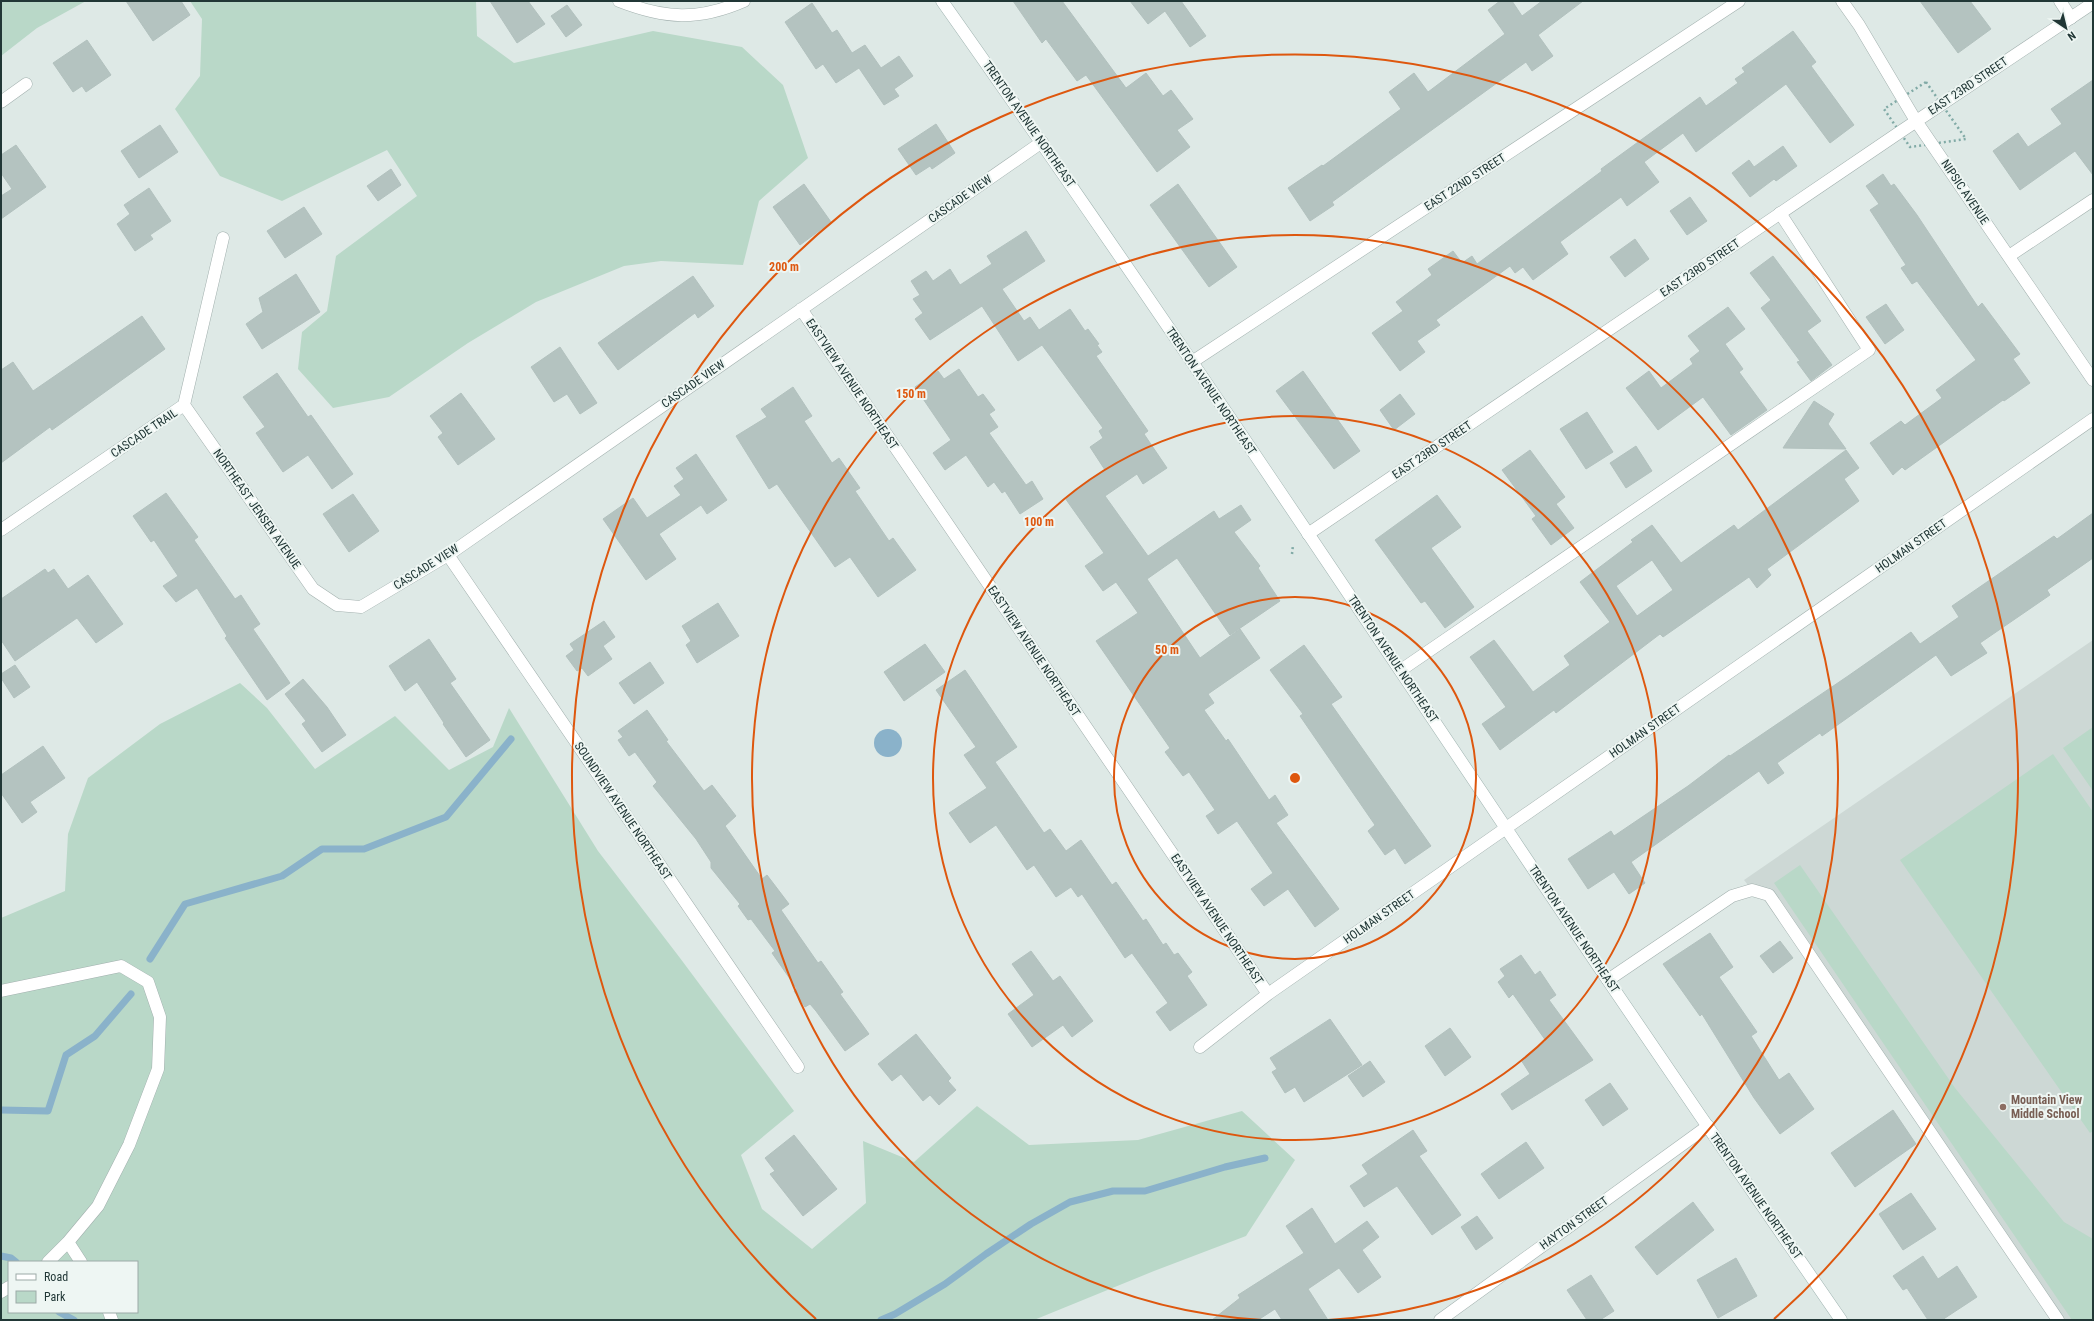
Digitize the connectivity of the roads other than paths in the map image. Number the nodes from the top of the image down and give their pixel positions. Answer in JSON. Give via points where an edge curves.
{"nodes":[{"id":1,"x":744,"y":1,"type":"edge"},
{"id":2,"x":942,"y":1,"type":"edge"},
{"id":3,"x":1739,"y":1,"type":"edge"},
{"id":4,"x":1842,"y":1,"type":"edge"},
{"id":5,"x":2060,"y":1,"type":"edge"},
{"id":6,"x":619,"y":2,"type":"edge"},
{"id":7,"x":2093,"y":3,"type":"edge"},
{"id":8,"x":2071,"y":18,"type":"junction"},
{"id":9,"x":26,"y":84,"type":"dead end"},
{"id":10,"x":1,"y":102,"type":"edge"},
{"id":11,"x":1916,"y":121,"type":"junction"},
{"id":12,"x":1042,"y":142,"type":"junction"},
{"id":13,"x":2093,"y":200,"type":"edge"},
{"id":14,"x":1780,"y":213,"type":"junction"},
{"id":15,"x":223,"y":238,"type":"dead end"},
{"id":16,"x":2009,"y":256,"type":"junction"},
{"id":17,"x":800,"y":309,"type":"junction"},
{"id":18,"x":1192,"y":362,"type":"junction"},
{"id":19,"x":2093,"y":380,"type":"edge"},
{"id":20,"x":184,"y":405,"type":"junction"},
{"id":21,"x":2093,"y":419,"type":"edge"},
{"id":22,"x":1,"y":530,"type":"edge"},
{"id":23,"x":1308,"y":534,"type":"junction"},
{"id":24,"x":448,"y":555,"type":"junction"},
{"id":25,"x":337,"y":605,"type":"joint"},
{"id":26,"x":1401,"y":670,"type":"junction"},
{"id":27,"x":1507,"y":828,"type":"junction"},
{"id":28,"x":1608,"y":980,"type":"junction"},
{"id":29,"x":1,"y":991,"type":"edge"},
{"id":30,"x":1268,"y":994,"type":"junction"},
{"id":31,"x":1200,"y":1047,"type":"dead end"},
{"id":32,"x":798,"y":1067,"type":"dead end"},
{"id":33,"x":1708,"y":1126,"type":"junction"},
{"id":34,"x":68,"y":1242,"type":"junction"},
{"id":35,"x":51,"y":1260,"type":"edge"},
{"id":36,"x":80,"y":1261,"type":"edge"},
{"id":37,"x":1440,"y":1320,"type":"edge"},
{"id":38,"x":1841,"y":1320,"type":"edge"},
{"id":39,"x":2058,"y":1320,"type":"edge"}],
"edges":[{"from":1,"to":6,"type":"street","via":[[709,14],[687,17],[641,10]]},
{"from":2,"to":12,"type":"street","name":"TRENTON AVENUE NORTHEAST"},
{"from":3,"to":18,"type":"street","name":"EAST 22ND STREET"},
{"from":4,"to":11,"type":"street","name":"NIPSIC AVENUE"},
{"from":5,"to":8,"type":"street"},
{"from":7,"to":8,"type":"street","name":"EAST 23RD STREET"},
{"from":8,"to":11,"type":"street","name":"EAST 23RD STREET"},
{"from":9,"to":10,"type":"street"},
{"from":11,"to":14,"type":"street","name":"EAST 23RD STREET"},
{"from":11,"to":16,"type":"street","name":"NIPSIC AVENUE"},
{"from":12,"to":17,"type":"street","name":"CASCADE VIEW"},
{"from":12,"to":18,"type":"street","name":"TRENTON AVENUE NORTHEAST"},
{"from":13,"to":16,"type":"street"},
{"from":14,"to":23,"type":"street","name":"EAST 23RD STREET"},
{"from":14,"to":26,"type":"street","via":[[1869,350]]},
{"from":15,"to":20,"type":"street","name":"CASCADE TRAIL"},
{"from":16,"to":19,"type":"street","name":"NIPSIC AVENUE"},
{"from":17,"to":24,"type":"street","name":"CASCADE VIEW"},
{"from":17,"to":30,"type":"street","name":"EASTVIEW AVENUE NORTHEAST"},
{"from":18,"to":23,"type":"street","name":"TRENTON AVENUE NORTHEAST"},
{"from":20,"to":22,"type":"street","name":"CASCADE TRAIL"},
{"from":20,"to":25,"type":"street","name":"NORTHEAST JENSEN AVENUE","via":[[312,589]]},
{"from":21,"to":27,"type":"street","name":"HOLMAN STREET"},
{"from":23,"to":26,"type":"street","name":"TRENTON AVENUE NORTHEAST"},
{"from":24,"to":25,"type":"street","name":"CASCADE VIEW","via":[[361,607]]},
{"from":24,"to":32,"type":"street","name":"SOUNDVIEW AVENUE NORTHEAST"},
{"from":26,"to":27,"type":"street","name":"TRENTON AVENUE NORTHEAST"},
{"from":27,"to":28,"type":"street","name":"TRENTON AVENUE NORTHEAST"},
{"from":27,"to":30,"type":"street","name":"HOLMAN STREET"},
{"from":28,"to":33,"type":"street","name":"TRENTON AVENUE NORTHEAST"},
{"from":28,"to":39,"type":"street","via":[[1732,896],[1752,890],[1769,895]]},
{"from":29,"to":34,"type":"street","via":[[121,966],[148,982],[160,1017],[158,1069],[129,1146],[98,1206]]},
{"from":30,"to":31,"type":"street","name":"HOLMAN STREET"},
{"from":33,"to":37,"type":"street","name":"HAYTON STREET"},
{"from":33,"to":38,"type":"street","name":"TRENTON AVENUE NORTHEAST"},
{"from":34,"to":35,"type":"street"},
{"from":34,"to":36,"type":"street"}]}
